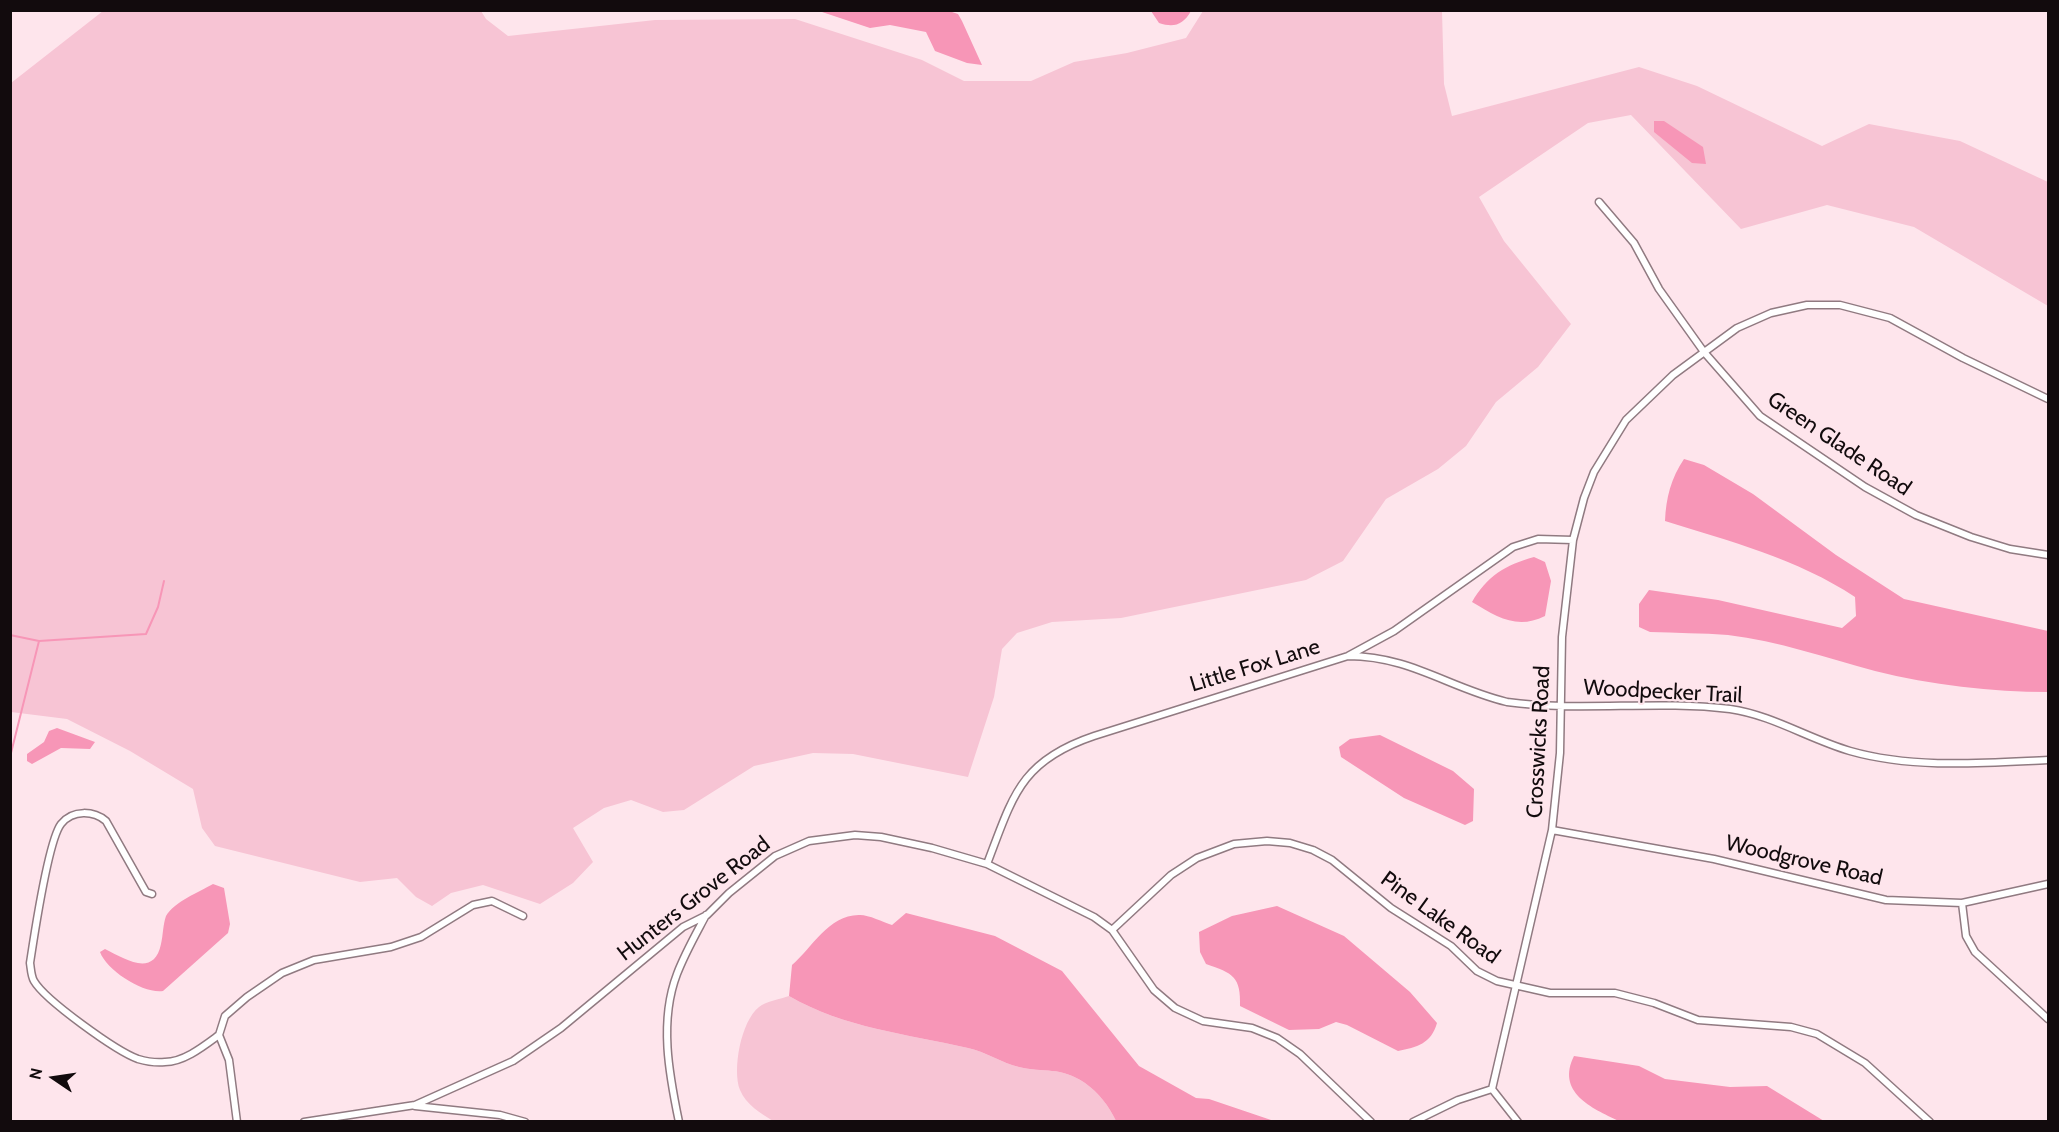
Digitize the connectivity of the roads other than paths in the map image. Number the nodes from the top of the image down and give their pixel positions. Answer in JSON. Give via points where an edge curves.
{"nodes":[{"id":1,"x":1599,"y":202,"type":"dead end"},
{"id":2,"x":1704,"y":352,"type":"junction"},
{"id":3,"x":2049,"y":399,"type":"edge"},
{"id":4,"x":1573,"y":540,"type":"junction"},
{"id":5,"x":2049,"y":555,"type":"edge"},
{"id":6,"x":1348,"y":656,"type":"junction"},
{"id":7,"x":1559,"y":705,"type":"junction"},
{"id":8,"x":2049,"y":760,"type":"edge"},
{"id":9,"x":1552,"y":831,"type":"junction"},
{"id":10,"x":987,"y":864,"type":"junction"},
{"id":11,"x":2049,"y":884,"type":"edge"},
{"id":12,"x":152,"y":894,"type":"dead end"},
{"id":13,"x":1962,"y":903,"type":"junction"},
{"id":14,"x":706,"y":915,"type":"junction"},
{"id":15,"x":523,"y":916,"type":"dead end"},
{"id":16,"x":1112,"y":930,"type":"junction"},
{"id":17,"x":1517,"y":987,"type":"junction"},
{"id":18,"x":2049,"y":1019,"type":"edge"},
{"id":19,"x":219,"y":1035,"type":"junction"},
{"id":20,"x":1492,"y":1089,"type":"junction"},
{"id":21,"x":415,"y":1106,"type":"junction"},
{"id":22,"x":237,"y":1122,"type":"edge"},
{"id":23,"x":304,"y":1122,"type":"edge"},
{"id":24,"x":525,"y":1122,"type":"edge"},
{"id":25,"x":679,"y":1122,"type":"edge"},
{"id":26,"x":1371,"y":1122,"type":"edge"},
{"id":27,"x":1413,"y":1122,"type":"edge"},
{"id":28,"x":1518,"y":1122,"type":"edge"},
{"id":29,"x":1930,"y":1122,"type":"edge"}],
"edges":[{"from":1,"to":2,"type":"street","name":"Green Glade Road","via":[[1634,243],[1659,289]]},
{"from":2,"to":3,"type":"street","name":"Crosswicks Road","via":[[1737,328],[1771,313],[1807,305],[1840,305],[1890,318]]},
{"from":2,"to":4,"type":"street","name":"Crosswicks Road","via":[[1672,375],[1626,420],[1594,472]]},
{"from":2,"to":5,"type":"street","name":"Green Glade Road","via":[[1760,416],[1882,497],[1971,537]]},
{"from":4,"to":6,"type":"street","name":"Little Fox Lane","via":[[1538,539],[1513,547],[1394,631]]},
{"from":4,"to":7,"type":"street","name":"Crosswicks Road"},
{"from":6,"to":7,"type":"street","name":"Woodpecker Trail","via":[[1402,663],[1482,696],[1507,702]]},
{"from":6,"to":10,"type":"street","name":"Little Fox Lane","via":[[1206,699],[1056,751],[1036,766],[1017,791]]},
{"from":7,"to":8,"type":"street","name":"Woodpecker Trail","via":[[1730,710],[1777,722],[1851,751],[1914,763]]},
{"from":7,"to":9,"type":"street","name":"Crosswicks Road","via":[[1560,753]]},
{"from":9,"to":13,"type":"street","name":"Woodgrove Road","via":[[1714,859],[1867,896]]},
{"from":9,"to":17,"type":"street","name":"Crosswicks Road"},
{"from":10,"to":14,"type":"street","name":"Hunters Grove Road","via":[[881,837],[840,835],[809,841],[775,856]]},
{"from":10,"to":16,"type":"street","name":"Hunters Grove Road","via":[[1060,899]]},
{"from":11,"to":13,"type":"street","name":"Woodgrove Road"},
{"from":12,"to":19,"type":"street","via":[[146,892],[106,821],[86,813],[74,815],[61,824],[30,963],[32,979],[67,1012],[138,1059],[167,1063],[196,1052]]},
{"from":13,"to":18,"type":"street","via":[[1966,936],[1975,952]]},
{"from":14,"to":21,"type":"street","name":"Hunters Grove Road","via":[[683,927],[536,1046],[484,1076]]},
{"from":14,"to":25,"type":"street","via":[[676,974],[668,1018],[668,1056]]},
{"from":15,"to":19,"type":"street","via":[[492,901],[473,905],[421,937],[391,947],[314,960],[282,973],[247,997],[225,1016]]},
{"from":16,"to":17,"type":"street","name":"Pine Lake Road","via":[[1171,874],[1197,858],[1234,844],[1290,843],[1332,860],[1391,908],[1451,946],[1477,971]]},
{"from":16,"to":26,"type":"street","name":"Hunters Grove Road","via":[[1154,990],[1174,1008],[1203,1021],[1252,1028],[1277,1038],[1300,1054]]},
{"from":17,"to":20,"type":"street","name":"Crosswicks Road"},
{"from":17,"to":29,"type":"street","name":"Pine Lake Road","via":[[1550,993],[1615,993],[1698,1020],[1782,1026],[1816,1034],[1865,1063]]},
{"from":19,"to":22,"type":"street","via":[[230,1060]]},
{"from":20,"to":27,"type":"street","via":[[1433,1110]]},
{"from":20,"to":28,"type":"street"},
{"from":21,"to":23,"type":"street","name":"Hunters Grove Road"},
{"from":21,"to":24,"type":"street","via":[[500,1115]]}]}
